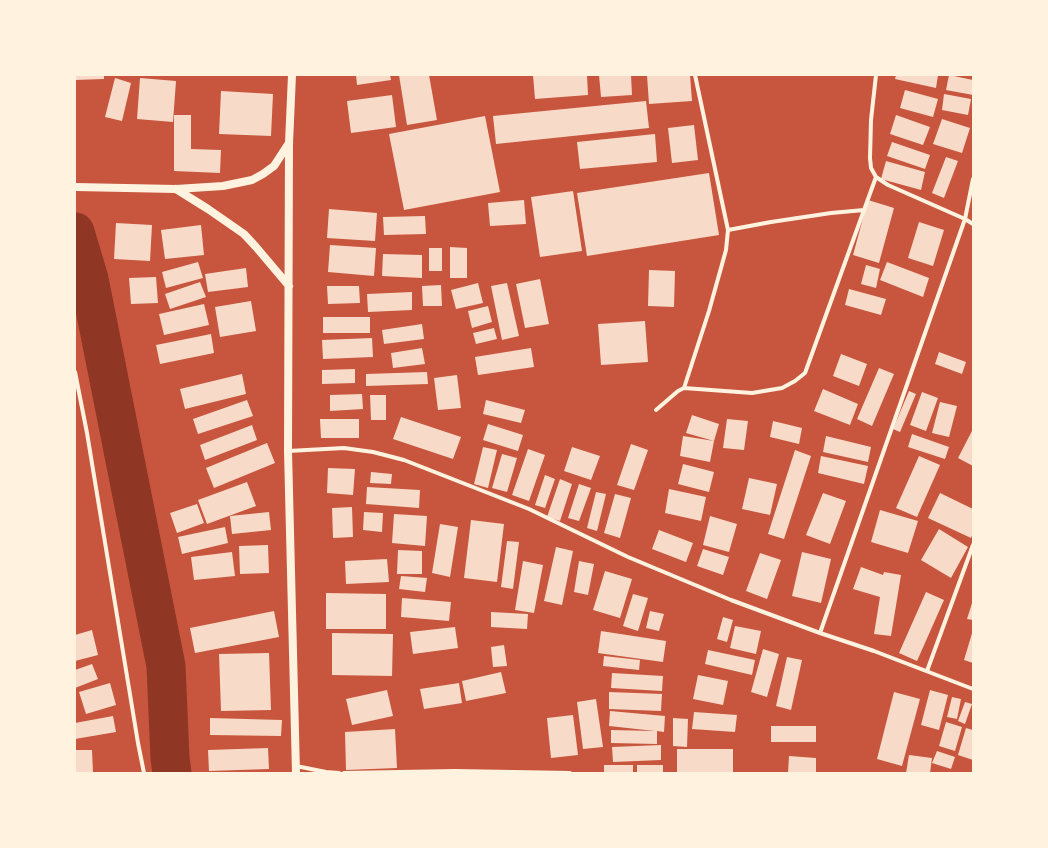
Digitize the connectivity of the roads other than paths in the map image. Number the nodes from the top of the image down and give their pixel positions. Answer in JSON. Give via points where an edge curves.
{"nodes":[{"id":1,"x":292,"y":75,"type":"edge"},
{"id":2,"x":695,"y":75,"type":"edge"},
{"id":3,"x":876,"y":75,"type":"edge"},
{"id":4,"x":289,"y":143,"type":"junction"},
{"id":5,"x":876,"y":177,"type":"junction"},
{"id":6,"x":973,"y":179,"type":"edge"},
{"id":7,"x":75,"y":187,"type":"edge"},
{"id":8,"x":176,"y":189,"type":"junction"},
{"id":9,"x":864,"y":210,"type":"junction"},
{"id":10,"x":965,"y":219,"type":"junction"},
{"id":11,"x":973,"y":224,"type":"edge"},
{"id":12,"x":728,"y":230,"type":"junction"},
{"id":13,"x":289,"y":286,"type":"junction"},
{"id":14,"x":75,"y":372,"type":"edge"},
{"id":15,"x":684,"y":388,"type":"junction"},
{"id":16,"x":656,"y":410,"type":"dead end"},
{"id":17,"x":288,"y":450,"type":"junction"},
{"id":18,"x":973,"y":545,"type":"edge"},
{"id":19,"x":820,"y":633,"type":"junction"},
{"id":20,"x":927,"y":671,"type":"junction"},
{"id":21,"x":973,"y":689,"type":"edge"},
{"id":22,"x":296,"y":770,"type":"edge"},
{"id":23,"x":144,"y":773,"type":"edge"},
{"id":24,"x":339,"y":773,"type":"edge"},
{"id":25,"x":344,"y":773,"type":"edge"},
{"id":26,"x":570,"y":773,"type":"edge"}],
"edges":[{"from":1,"to":4,"type":"main road"},
{"from":2,"to":12,"type":"street"},
{"from":3,"to":5,"type":"street","via":[[870,158],[871,168]]},
{"from":4,"to":8,"type":"main road","via":[[274,166],[252,180],[222,186]]},
{"from":4,"to":13,"type":"main road"},
{"from":5,"to":9,"type":"street"},
{"from":5,"to":10,"type":"street","via":[[888,185]]},
{"from":6,"to":10,"type":"street"},
{"from":7,"to":8,"type":"main road"},
{"from":8,"to":13,"type":"main road","via":[[244,234]]},
{"from":9,"to":12,"type":"street"},
{"from":9,"to":15,"type":"street","via":[[805,373],[782,388],[752,393]]},
{"from":10,"to":11,"type":"street"},
{"from":10,"to":19,"type":"street"},
{"from":12,"to":15,"type":"street","via":[[726,250]]},
{"from":13,"to":17,"type":"main road"},
{"from":14,"to":23,"type":"street"},
{"from":15,"to":16,"type":"street"},
{"from":17,"to":19,"type":"street","via":[[344,448],[404,460],[529,509],[649,566]]},
{"from":17,"to":22,"type":"main road"},
{"from":18,"to":20,"type":"street"},
{"from":19,"to":20,"type":"street"},
{"from":20,"to":21,"type":"street"},
{"from":22,"to":24,"type":"street"},
{"from":25,"to":26,"type":"street"}]}
